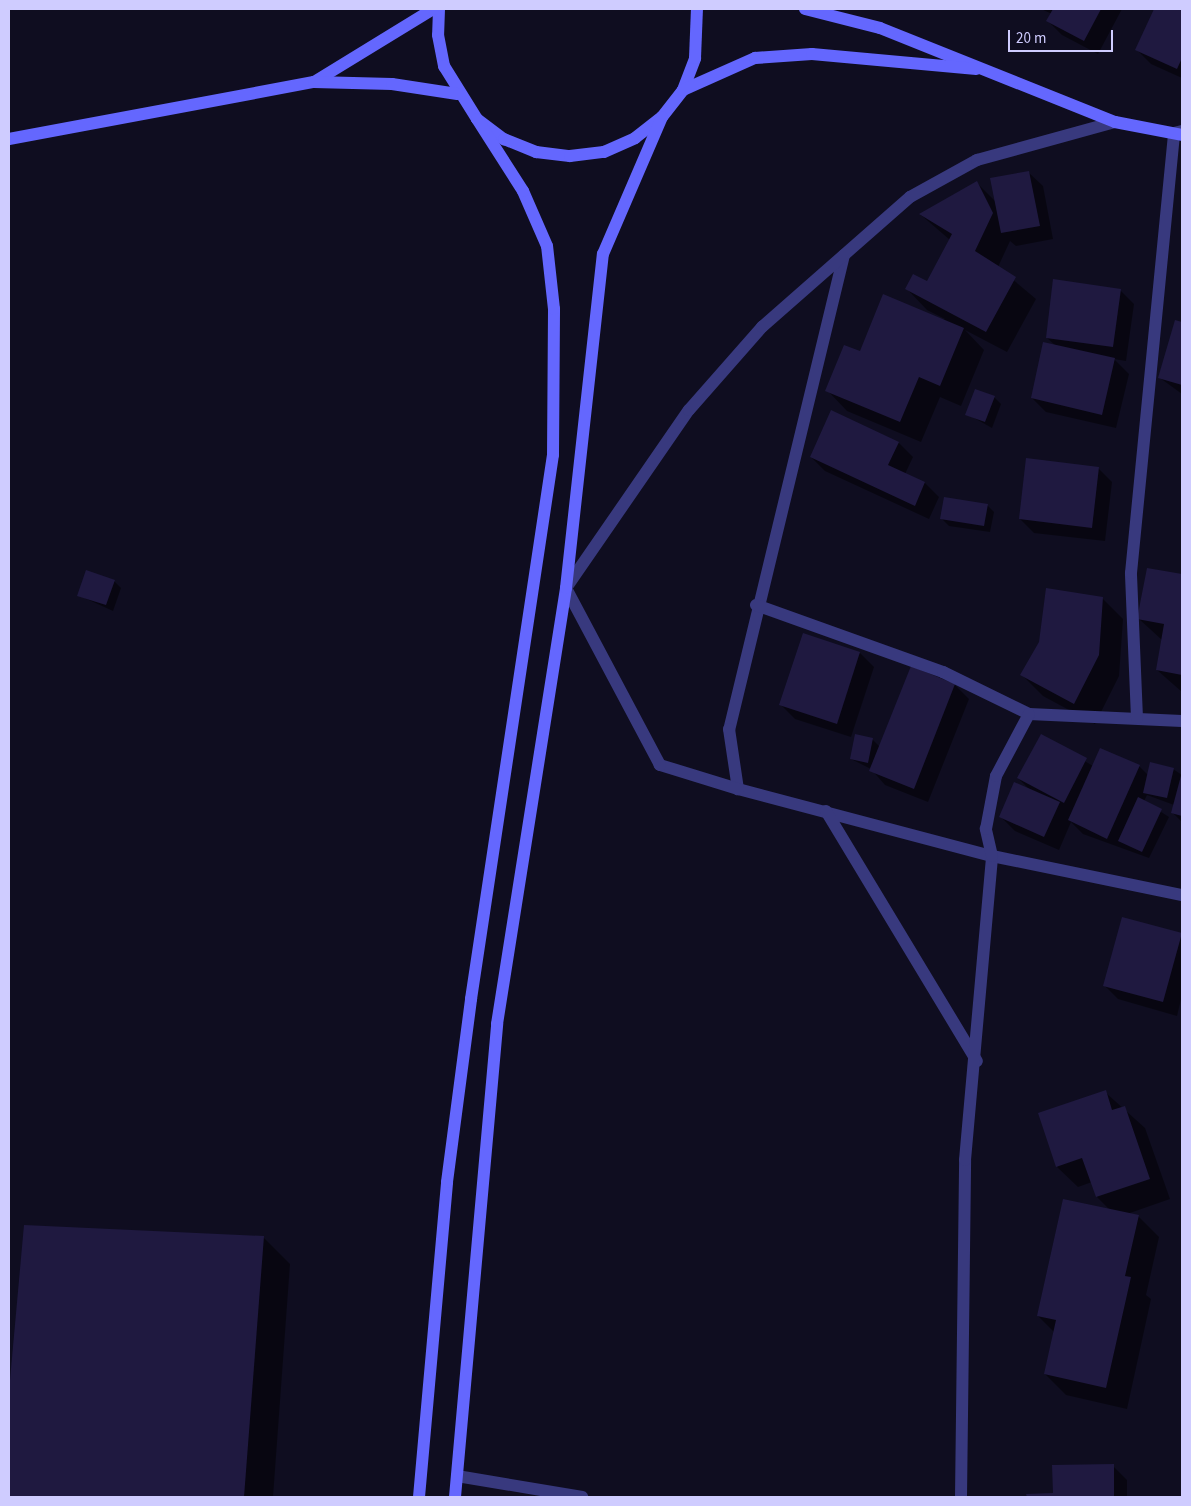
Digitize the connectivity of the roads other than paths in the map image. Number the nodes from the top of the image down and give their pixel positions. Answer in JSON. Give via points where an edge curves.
{"nodes":[{"id":1,"x":433,"y":9,"type":"edge"},
{"id":2,"x":440,"y":9,"type":"edge"},
{"id":3,"x":697,"y":9,"type":"edge"},
{"id":4,"x":805,"y":9,"type":"edge"},
{"id":5,"x":991,"y":70,"type":"junction"},
{"id":6,"x":314,"y":82,"type":"junction"},
{"id":7,"x":683,"y":90,"type":"junction"},
{"id":8,"x":457,"y":94,"type":"junction"},
{"id":9,"x":662,"y":117,"type":"junction"},
{"id":10,"x":477,"y":118,"type":"junction"},
{"id":11,"x":1115,"y":122,"type":"junction"},
{"id":12,"x":1179,"y":133,"type":"edge"},
{"id":13,"x":9,"y":139,"type":"edge"},
{"id":14,"x":844,"y":255,"type":"junction"},
{"id":15,"x":566,"y":588,"type":"junction"},
{"id":16,"x":756,"y":605,"type":"junction"},
{"id":17,"x":1029,"y":714,"type":"junction"},
{"id":18,"x":1136,"y":718,"type":"junction"},
{"id":19,"x":1182,"y":721,"type":"edge"},
{"id":20,"x":738,"y":789,"type":"junction"},
{"id":21,"x":826,"y":811,"type":"junction"},
{"id":22,"x":992,"y":856,"type":"junction"},
{"id":23,"x":1182,"y":895,"type":"edge"},
{"id":24,"x":977,"y":1062,"type":"junction"},
{"id":25,"x":457,"y":1476,"type":"junction"},
{"id":26,"x":419,"y":1497,"type":"edge"},
{"id":27,"x":455,"y":1497,"type":"edge"},
{"id":28,"x":582,"y":1497,"type":"edge"},
{"id":29,"x":961,"y":1497,"type":"edge"}],
"edges":[{"from":1,"to":6,"type":"street"},
{"from":2,"to":8,"type":"street","via":[[438,35],[444,66]]},
{"from":3,"to":7,"type":"street","via":[[695,58]]},
{"from":4,"to":5,"type":"street","via":[[880,28]]},
{"from":5,"to":7,"type":"street","via":[[812,54],[755,58]]},
{"from":5,"to":11,"type":"street"},
{"from":6,"to":8,"type":"street","via":[[392,84]]},
{"from":6,"to":13,"type":"street"},
{"from":7,"to":9,"type":"street"},
{"from":8,"to":10,"type":"street"},
{"from":9,"to":10,"type":"street","via":[[635,138],[604,152],[570,156],[536,152],[504,139]]},
{"from":9,"to":15,"type":"street","via":[[603,254]]},
{"from":10,"to":26,"type":"street","via":[[523,191],[547,246],[554,309],[553,455],[469,1009],[446,1192]]},
{"from":11,"to":12,"type":"street"},
{"from":11,"to":14,"type":"street","via":[[977,160],[910,197]]},
{"from":12,"to":18,"type":"street","via":[[1131,573]]},
{"from":14,"to":15,"type":"street","via":[[762,328],[689,410]]},
{"from":14,"to":16,"type":"street"},
{"from":15,"to":20,"type":"street","via":[[660,765]]},
{"from":15,"to":25,"type":"street","via":[[497,1024]]},
{"from":16,"to":17,"type":"street","via":[[943,672]]},
{"from":16,"to":20,"type":"street","via":[[729,729]]},
{"from":17,"to":18,"type":"street"},
{"from":17,"to":22,"type":"street","via":[[996,776],[986,829]]},
{"from":18,"to":19,"type":"street"},
{"from":20,"to":21,"type":"street"},
{"from":21,"to":22,"type":"street"},
{"from":21,"to":24,"type":"street"},
{"from":22,"to":23,"type":"street"},
{"from":22,"to":24,"type":"street"},
{"from":24,"to":29,"type":"street","via":[[965,1160]]},
{"from":25,"to":27,"type":"street"},
{"from":25,"to":28,"type":"street"}]}
